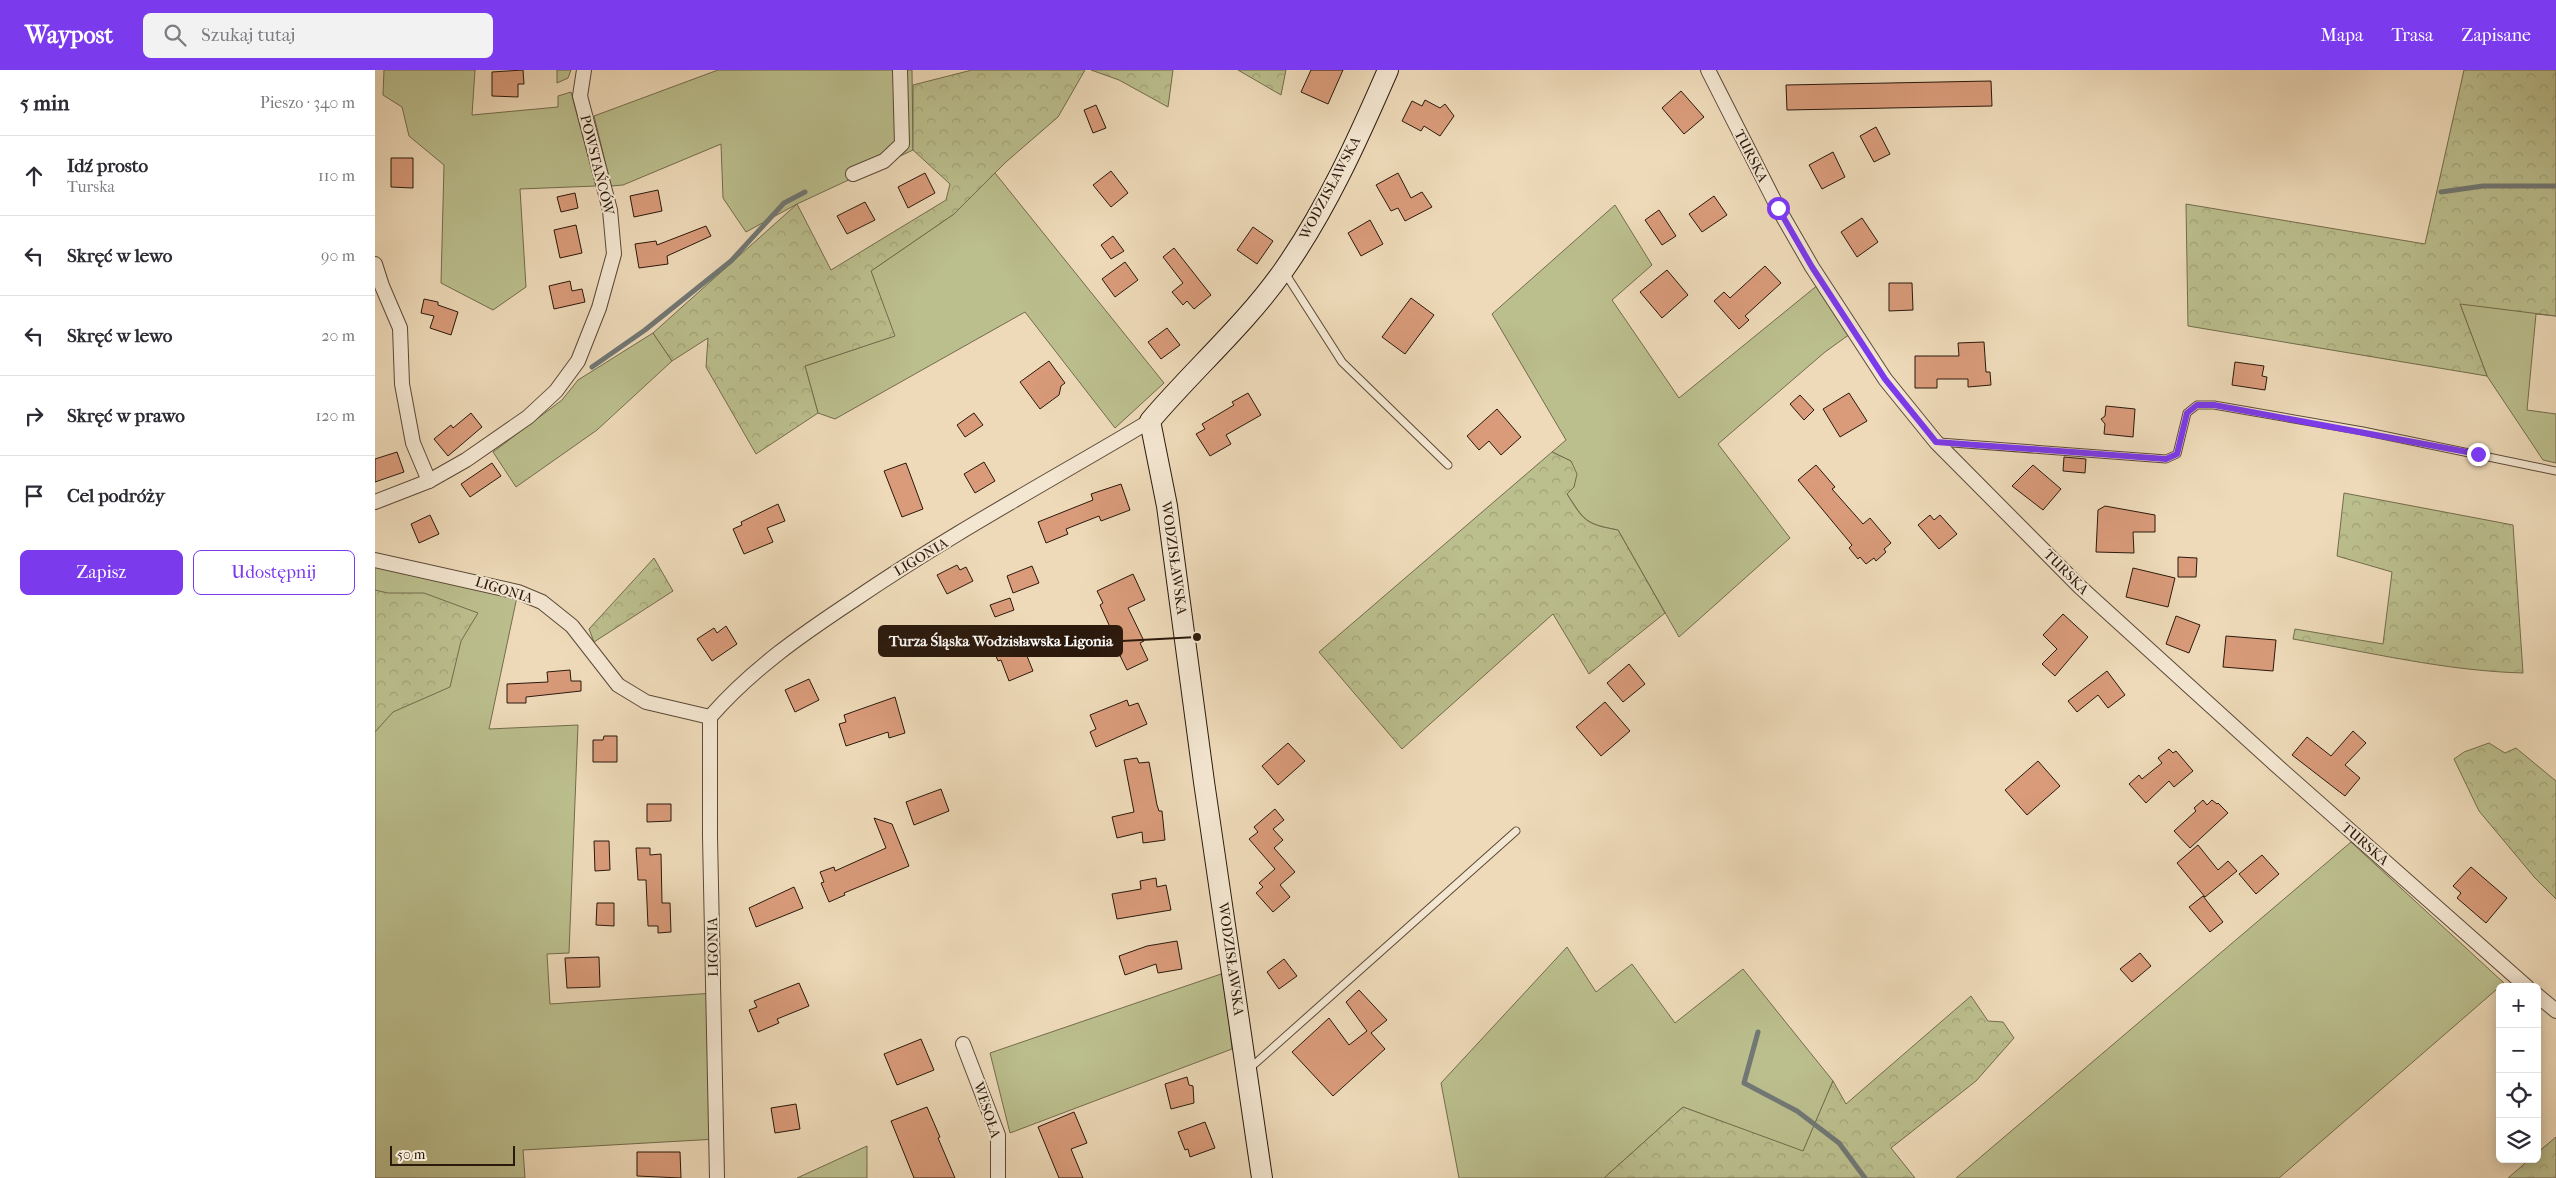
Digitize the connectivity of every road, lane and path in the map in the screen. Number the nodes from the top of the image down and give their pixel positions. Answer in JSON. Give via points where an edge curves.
{"nodes":[{"id":1,"x":583,"y":70,"type":"edge"},
{"id":2,"x":901,"y":70,"type":"edge"},
{"id":3,"x":1388,"y":70,"type":"edge"},
{"id":4,"x":1708,"y":70,"type":"edge"},
{"id":5,"x":853,"y":174,"type":"dead end"},
{"id":6,"x":375,"y":264,"type":"edge"},
{"id":7,"x":1283,"y":271,"type":"junction"},
{"id":8,"x":1150,"y":422,"type":"junction"},
{"id":9,"x":1936,"y":442,"type":"junction"},
{"id":10,"x":1448,"y":465,"type":"dead end"},
{"id":11,"x":2556,"y":471,"type":"edge"},
{"id":12,"x":429,"y":481,"type":"junction"},
{"id":13,"x":375,"y":502,"type":"edge"},
{"id":14,"x":375,"y":560,"type":"edge"},
{"id":15,"x":710,"y":717,"type":"junction"},
{"id":16,"x":1516,"y":831,"type":"dead end"},
{"id":17,"x":2522,"y":983,"type":"edge"},
{"id":18,"x":2541,"y":998,"type":"edge"},
{"id":19,"x":2556,"y":1011,"type":"edge"},
{"id":20,"x":963,"y":1044,"type":"dead end"},
{"id":21,"x":1247,"y":1071,"type":"junction"},
{"id":22,"x":717,"y":1178,"type":"edge"},
{"id":23,"x":999,"y":1178,"type":"edge"},
{"id":24,"x":1262,"y":1178,"type":"edge"}],
"edges":[{"from":1,"to":12,"type":"street","name":"POWSTAŃCÓW","via":[[580,96],[610,210],[614,254],[599,308],[578,361],[556,391],[528,417]]},
{"from":2,"to":5,"type":"street","via":[[902,144],[883,161]]},
{"from":3,"to":7,"type":"street","name":"WODZISŁAWSKA","via":[[1325,201]]},
{"from":4,"to":9,"type":"street","name":"TURSKA","via":[[1778,208],[1812,267],[1885,379]]},
{"from":6,"to":12,"type":"street","via":[[400,328],[402,384],[412,434]]},
{"from":7,"to":8,"type":"street","name":"WODZISŁAWSKA","via":[[1234,332],[1178,388]]},
{"from":7,"to":10,"type":"lane","via":[[1342,362]]},
{"from":8,"to":15,"type":"street","name":"LIGONIA","via":[[896,571],[792,642],[736,687]]},
{"from":8,"to":21,"type":"street","name":"WODZISŁAWSKA","via":[[1167,506]]},
{"from":9,"to":11,"type":"lane","via":[[2166,459],[2177,454],[2180,448],[2187,413],[2197,405],[2214,405],[2391,436]]},
{"from":9,"to":17,"type":"street","name":"TURSKA","via":[[2080,587]]},
{"from":12,"to":13,"type":"street","name":"POWSTAŃCÓW"},
{"from":14,"to":15,"type":"street","name":"LIGONIA","via":[[518,592],[542,602],[572,626],[618,685],[646,702]]},
{"from":15,"to":22,"type":"street","name":"LIGONIA"},
{"from":16,"to":21,"type":"lane"},
{"from":18,"to":19,"type":"street"},
{"from":20,"to":23,"type":"street","name":"WESOŁA","via":[[998,1136]]},
{"from":21,"to":24,"type":"street","name":"WODZISŁAWSKA"}]}
